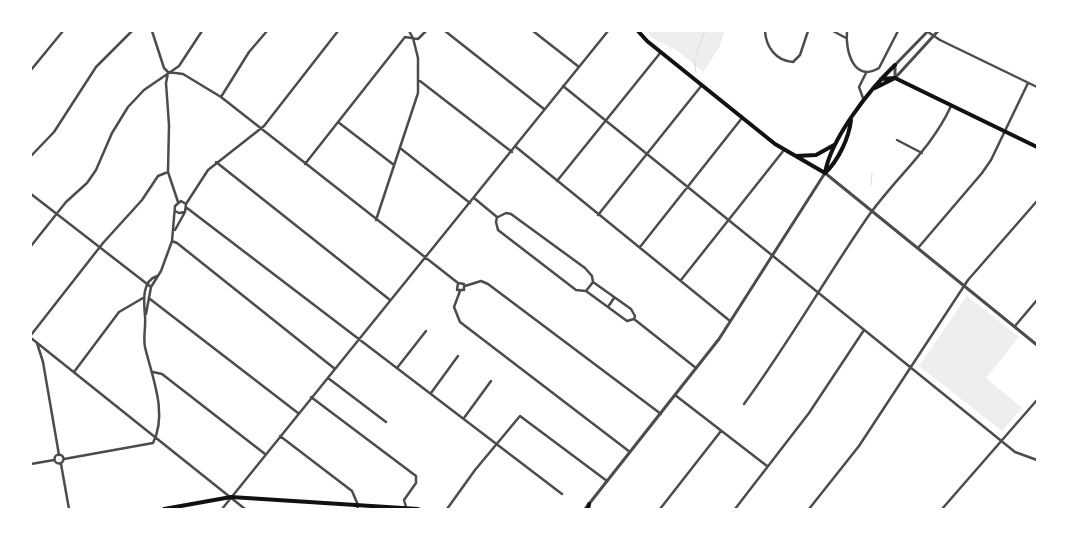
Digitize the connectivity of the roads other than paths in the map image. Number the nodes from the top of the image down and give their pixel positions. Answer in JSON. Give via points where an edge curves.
{"nodes":[{"id":1,"x":63,"y":31,"type":"edge"},
{"id":2,"x":132,"y":31,"type":"edge"},
{"id":3,"x":152,"y":31,"type":"edge"},
{"id":4,"x":202,"y":31,"type":"edge"},
{"id":5,"x":267,"y":31,"type":"edge"},
{"id":6,"x":338,"y":31,"type":"edge"},
{"id":7,"x":409,"y":31,"type":"edge"},
{"id":8,"x":426,"y":31,"type":"edge"},
{"id":9,"x":445,"y":31,"type":"edge"},
{"id":10,"x":533,"y":31,"type":"edge"},
{"id":11,"x":608,"y":31,"type":"edge"},
{"id":12,"x":638,"y":31,"type":"edge"},
{"id":13,"x":808,"y":31,"type":"edge"},
{"id":14,"x":833,"y":31,"type":"edge"},
{"id":15,"x":846,"y":31,"type":"edge"},
{"id":16,"x":898,"y":31,"type":"edge"},
{"id":17,"x":928,"y":31,"type":"edge"},
{"id":18,"x":938,"y":31,"type":"edge"},
{"id":19,"x":766,"y":32,"type":"edge"},
{"id":20,"x":934,"y":36,"type":"junction"},
{"id":21,"x":414,"y":38,"type":"junction"},
{"id":22,"x":846,"y":38,"type":"junction"},
{"id":23,"x":661,"y":52,"type":"junction"},
{"id":24,"x":895,"y":65,"type":"junction"},
{"id":25,"x":579,"y":68,"type":"junction"},
{"id":26,"x":31,"y":70,"type":"edge"},
{"id":27,"x":168,"y":72,"type":"junction"},
{"id":28,"x":866,"y":73,"type":"junction"},
{"id":29,"x":895,"y":78,"type":"junction"},
{"id":30,"x":882,"y":79,"type":"junction"},
{"id":31,"x":420,"y":81,"type":"junction"},
{"id":32,"x":1028,"y":83,"type":"junction"},
{"id":33,"x":702,"y":85,"type":"junction"},
{"id":34,"x":564,"y":86,"type":"junction"},
{"id":35,"x":1037,"y":88,"type":"edge"},
{"id":36,"x":873,"y":89,"type":"junction"},
{"id":37,"x":221,"y":97,"type":"junction"},
{"id":38,"x":863,"y":98,"type":"junction"},
{"id":39,"x":951,"y":106,"type":"junction"},
{"id":40,"x":545,"y":109,"type":"junction"},
{"id":41,"x":742,"y":118,"type":"junction"},
{"id":42,"x":851,"y":120,"type":"junction"},
{"id":43,"x":338,"y":122,"type":"junction"},
{"id":44,"x":607,"y":122,"type":"junction"},
{"id":45,"x":260,"y":129,"type":"junction"},
{"id":46,"x":1004,"y":132,"type":"junction"},
{"id":47,"x":897,"y":140,"type":"dead end"},
{"id":48,"x":836,"y":144,"type":"junction"},
{"id":49,"x":516,"y":147,"type":"junction"},
{"id":50,"x":1037,"y":147,"type":"edge"},
{"id":51,"x":400,"y":148,"type":"junction"},
{"id":52,"x":784,"y":150,"type":"junction"},
{"id":53,"x":512,"y":152,"type":"junction"},
{"id":54,"x":647,"y":153,"type":"junction"},
{"id":55,"x":922,"y":153,"type":"junction"},
{"id":56,"x":31,"y":156,"type":"edge"},
{"id":57,"x":793,"y":156,"type":"junction"},
{"id":58,"x":216,"y":162,"type":"junction"},
{"id":59,"x":305,"y":164,"type":"junction"},
{"id":60,"x":394,"y":165,"type":"junction"},
{"id":61,"x":168,"y":172,"type":"junction"},
{"id":62,"x":825,"y":173,"type":"junction"},
{"id":63,"x":557,"y":181,"type":"junction"},
{"id":64,"x":689,"y":186,"type":"junction"},
{"id":65,"x":31,"y":194,"type":"edge"},
{"id":66,"x":474,"y":198,"type":"junction"},
{"id":67,"x":1037,"y":201,"type":"edge"},
{"id":68,"x":178,"y":202,"type":"junction"},
{"id":69,"x":470,"y":203,"type":"junction"},
{"id":70,"x":186,"y":204,"type":"junction"},
{"id":71,"x":187,"y":208,"type":"junction"},
{"id":72,"x":175,"y":211,"type":"junction"},
{"id":73,"x":185,"y":212,"type":"junction"},
{"id":74,"x":872,"y":212,"type":"junction"},
{"id":75,"x":56,"y":214,"type":"junction"},
{"id":76,"x":598,"y":215,"type":"junction"},
{"id":77,"x":498,"y":217,"type":"junction"},
{"id":78,"x":376,"y":220,"type":"junction"},
{"id":79,"x":729,"y":220,"type":"junction"},
{"id":80,"x":174,"y":231,"type":"junction"},
{"id":81,"x":172,"y":241,"type":"junction"},
{"id":82,"x":31,"y":246,"type":"edge"},
{"id":83,"x":100,"y":247,"type":"junction"},
{"id":84,"x":640,"y":247,"type":"junction"},
{"id":85,"x":918,"y":248,"type":"junction"},
{"id":86,"x":772,"y":256,"type":"junction"},
{"id":87,"x":424,"y":258,"type":"junction"},
{"id":88,"x":157,"y":276,"type":"junction"},
{"id":89,"x":681,"y":280,"type":"junction"},
{"id":90,"x":593,"y":282,"type":"junction"},
{"id":91,"x":458,"y":284,"type":"junction"},
{"id":92,"x":146,"y":285,"type":"junction"},
{"id":93,"x":465,"y":286,"type":"junction"},
{"id":94,"x":964,"y":286,"type":"junction"},
{"id":95,"x":151,"y":287,"type":"junction"},
{"id":96,"x":460,"y":291,"type":"junction"},
{"id":97,"x":586,"y":291,"type":"junction"},
{"id":98,"x":818,"y":293,"type":"junction"},
{"id":99,"x":614,"y":298,"type":"junction"},
{"id":100,"x":144,"y":299,"type":"junction"},
{"id":101,"x":149,"y":299,"type":"junction"},
{"id":102,"x":390,"y":300,"type":"junction"},
{"id":103,"x":1037,"y":300,"type":"edge"},
{"id":104,"x":608,"y":307,"type":"junction"},
{"id":105,"x":145,"y":316,"type":"junction"},
{"id":106,"x":634,"y":320,"type":"junction"},
{"id":107,"x":730,"y":322,"type":"junction"},
{"id":108,"x":1014,"y":326,"type":"junction"},
{"id":109,"x":864,"y":330,"type":"junction"},
{"id":110,"x":426,"y":332,"type":"dead end"},
{"id":111,"x":31,"y":337,"type":"edge"},
{"id":112,"x":359,"y":340,"type":"junction"},
{"id":113,"x":37,"y":343,"type":"junction"},
{"id":114,"x":1037,"y":345,"type":"edge"},
{"id":115,"x":49,"y":352,"type":"junction"},
{"id":116,"x":458,"y":356,"type":"dead end"},
{"id":117,"x":42,"y":357,"type":"junction"},
{"id":118,"x":911,"y":367,"type":"junction"},
{"id":119,"x":398,"y":368,"type":"junction"},
{"id":120,"x":697,"y":368,"type":"junction"},
{"id":121,"x":335,"y":369,"type":"junction"},
{"id":122,"x":74,"y":372,"type":"junction"},
{"id":123,"x":153,"y":372,"type":"junction"},
{"id":124,"x":328,"y":378,"type":"junction"},
{"id":125,"x":491,"y":381,"type":"dead end"},
{"id":126,"x":431,"y":393,"type":"junction"},
{"id":127,"x":675,"y":395,"type":"junction"},
{"id":128,"x":311,"y":397,"type":"junction"},
{"id":129,"x":1037,"y":400,"type":"edge"},
{"id":130,"x":744,"y":404,"type":"dead end"},
{"id":131,"x":298,"y":413,"type":"junction"},
{"id":132,"x":661,"y":414,"type":"junction"},
{"id":133,"x":464,"y":418,"type":"junction"},
{"id":134,"x":386,"y":422,"type":"dead end"},
{"id":135,"x":721,"y":430,"type":"junction"},
{"id":136,"x":280,"y":436,"type":"junction"},
{"id":137,"x":156,"y":437,"type":"junction"},
{"id":138,"x":1001,"y":440,"type":"junction"},
{"id":139,"x":496,"y":444,"type":"junction"},
{"id":140,"x":630,"y":452,"type":"junction"},
{"id":141,"x":265,"y":454,"type":"junction"},
{"id":142,"x":59,"y":455,"type":"junction"},
{"id":143,"x":64,"y":459,"type":"junction"},
{"id":144,"x":55,"y":460,"type":"junction"},
{"id":145,"x":1037,"y":460,"type":"edge"},
{"id":146,"x":31,"y":464,"type":"edge"},
{"id":147,"x":60,"y":464,"type":"junction"},
{"id":148,"x":768,"y":466,"type":"junction"},
{"id":149,"x":607,"y":481,"type":"junction"},
{"id":150,"x":562,"y":494,"type":"dead end"},
{"id":151,"x":231,"y":497,"type":"junction"},
{"id":152,"x":357,"y":507,"type":"edge"},
{"id":153,"x":587,"y":507,"type":"edge"},
{"id":154,"x":407,"y":508,"type":"edge"},
{"id":155,"x":68,"y":509,"type":"edge"},
{"id":156,"x":164,"y":509,"type":"edge"},
{"id":157,"x":222,"y":509,"type":"edge"},
{"id":158,"x":245,"y":509,"type":"edge"},
{"id":159,"x":418,"y":509,"type":"edge"},
{"id":160,"x":447,"y":509,"type":"edge"},
{"id":161,"x":660,"y":509,"type":"edge"},
{"id":162,"x":735,"y":509,"type":"edge"},
{"id":163,"x":809,"y":509,"type":"edge"},
{"id":164,"x":942,"y":509,"type":"edge"}],
"edges":[{"from":1,"to":26,"type":"street"},
{"from":2,"to":56,"type":"street","via":[[96,67],[54,132]]},
{"from":3,"to":27,"type":"street"},
{"from":4,"to":27,"type":"street","via":[[188,55]]},
{"from":5,"to":37,"type":"street","via":[[249,52]]},
{"from":6,"to":45,"type":"street"},
{"from":7,"to":21,"type":"street"},
{"from":8,"to":21,"type":"street","via":[[418,39]]},
{"from":9,"to":40,"type":"street"},
{"from":10,"to":25,"type":"street"},
{"from":11,"to":25,"type":"street"},
{"from":12,"to":23,"type":"main road"},
{"from":13,"to":19,"type":"street","via":[[800,54],[793,62],[787,62],[772,51]]},
{"from":14,"to":22,"type":"street"},
{"from":15,"to":22,"type":"street"},
{"from":16,"to":28,"type":"street","via":[[879,68]]},
{"from":17,"to":20,"type":"street"},
{"from":17,"to":24,"type":"street"},
{"from":18,"to":20,"type":"street"},
{"from":20,"to":29,"type":"street"},
{"from":20,"to":32,"type":"street"},
{"from":21,"to":31,"type":"street"},
{"from":21,"to":43,"type":"street","via":[[405,37]]},
{"from":22,"to":28,"type":"street","via":[[851,62]]},
{"from":23,"to":33,"type":"main road"},
{"from":23,"to":44,"type":"street"},
{"from":24,"to":29,"type":"street"},
{"from":24,"to":30,"type":"main road"},
{"from":25,"to":34,"type":"street"},
{"from":27,"to":37,"type":"street","via":[[183,74]]},
{"from":27,"to":61,"type":"street"},
{"from":27,"to":75,"type":"street","via":[[128,107],[96,170]]},
{"from":28,"to":38,"type":"street","via":[[859,87]]},
{"from":29,"to":30,"type":"main road"},
{"from":29,"to":36,"type":"main road"},
{"from":29,"to":39,"type":"main road"},
{"from":30,"to":36,"type":"main road"},
{"from":31,"to":51,"type":"street"},
{"from":31,"to":53,"type":"street"},
{"from":32,"to":35,"type":"street"},
{"from":32,"to":46,"type":"street"},
{"from":33,"to":41,"type":"main road"},
{"from":33,"to":54,"type":"street"},
{"from":34,"to":40,"type":"street"},
{"from":34,"to":44,"type":"street"},
{"from":36,"to":38,"type":"main road"},
{"from":37,"to":45,"type":"street"},
{"from":38,"to":42,"type":"main road"},
{"from":39,"to":46,"type":"main road"},
{"from":39,"to":55,"type":"street"},
{"from":40,"to":49,"type":"street"},
{"from":41,"to":52,"type":"main road"},
{"from":41,"to":64,"type":"street"},
{"from":42,"to":48,"type":"main road"},
{"from":42,"to":62,"type":"main road","via":[[844,143]]},
{"from":43,"to":59,"type":"street"},
{"from":43,"to":60,"type":"street"},
{"from":44,"to":54,"type":"street"},
{"from":44,"to":63,"type":"street"},
{"from":45,"to":58,"type":"street"},
{"from":45,"to":59,"type":"street"},
{"from":46,"to":50,"type":"main road"},
{"from":46,"to":85,"type":"street","via":[[982,173]]},
{"from":47,"to":55,"type":"street"},
{"from":48,"to":57,"type":"main road","via":[[816,155]]},
{"from":48,"to":62,"type":"main road"},
{"from":49,"to":53,"type":"street"},
{"from":49,"to":63,"type":"street"},
{"from":51,"to":60,"type":"street"},
{"from":51,"to":69,"type":"street"},
{"from":52,"to":57,"type":"main road"},
{"from":52,"to":79,"type":"street"},
{"from":53,"to":66,"type":"street"},
{"from":54,"to":64,"type":"street"},
{"from":54,"to":76,"type":"street"},
{"from":55,"to":74,"type":"street"},
{"from":57,"to":62,"type":"main road"},
{"from":58,"to":70,"type":"street","via":[[202,176]]},
{"from":58,"to":102,"type":"street"},
{"from":59,"to":78,"type":"street"},
{"from":60,"to":78,"type":"street"},
{"from":61,"to":68,"type":"street"},
{"from":61,"to":83,"type":"street","via":[[158,176],[130,215]]},
{"from":62,"to":74,"type":"street"},
{"from":62,"to":86,"type":"street"},
{"from":63,"to":76,"type":"street"},
{"from":64,"to":79,"type":"street"},
{"from":64,"to":84,"type":"street"},
{"from":65,"to":75,"type":"street"},
{"from":66,"to":69,"type":"street"},
{"from":66,"to":77,"type":"street"},
{"from":67,"to":94,"type":"street"},
{"from":68,"to":70,"type":"street"},
{"from":68,"to":72,"type":"street"},
{"from":69,"to":87,"type":"street"},
{"from":70,"to":71,"type":"street"},
{"from":71,"to":73,"type":"street"},
{"from":71,"to":112,"type":"street"},
{"from":72,"to":73,"type":"street","via":[[179,214]]},
{"from":72,"to":80,"type":"street"},
{"from":73,"to":80,"type":"street"},
{"from":74,"to":85,"type":"street"},
{"from":74,"to":98,"type":"street"},
{"from":75,"to":82,"type":"street"},
{"from":75,"to":83,"type":"street"},
{"from":76,"to":84,"type":"street"},
{"from":77,"to":90,"type":"street","via":[[511,214],[585,268]]},
{"from":77,"to":97,"type":"street","via":[[498,230],[576,290]]},
{"from":78,"to":87,"type":"street"},
{"from":79,"to":86,"type":"street"},
{"from":79,"to":89,"type":"street"},
{"from":80,"to":81,"type":"street"},
{"from":81,"to":88,"type":"street"},
{"from":81,"to":121,"type":"street"},
{"from":83,"to":92,"type":"street"},
{"from":83,"to":111,"type":"street"},
{"from":84,"to":89,"type":"street"},
{"from":85,"to":94,"type":"street"},
{"from":86,"to":98,"type":"street"},
{"from":86,"to":107,"type":"street"},
{"from":87,"to":91,"type":"street"},
{"from":87,"to":102,"type":"street"},
{"from":88,"to":92,"type":"street"},
{"from":88,"to":95,"type":"street"},
{"from":89,"to":107,"type":"street"},
{"from":90,"to":97,"type":"street"},
{"from":90,"to":99,"type":"street"},
{"from":91,"to":93,"type":"street"},
{"from":91,"to":96,"type":"street","via":[[456,289]]},
{"from":92,"to":95,"type":"street"},
{"from":92,"to":100,"type":"street"},
{"from":93,"to":96,"type":"street"},
{"from":93,"to":132,"type":"street","via":[[481,281],[488,284]]},
{"from":94,"to":108,"type":"street"},
{"from":94,"to":118,"type":"street"},
{"from":95,"to":101,"type":"street"},
{"from":96,"to":140,"type":"street","via":[[454,307],[460,322]]},
{"from":97,"to":104,"type":"street"},
{"from":98,"to":109,"type":"street"},
{"from":98,"to":130,"type":"street"},
{"from":99,"to":104,"type":"street"},
{"from":99,"to":106,"type":"street","via":[[631,309]]},
{"from":100,"to":101,"type":"street"},
{"from":100,"to":101,"type":"street"},
{"from":100,"to":105,"type":"street"},
{"from":100,"to":122,"type":"street","via":[[119,312]]},
{"from":101,"to":105,"type":"street"},
{"from":101,"to":131,"type":"street"},
{"from":102,"to":112,"type":"street"},
{"from":103,"to":108,"type":"street"},
{"from":104,"to":106,"type":"street","via":[[627,321]]},
{"from":105,"to":123,"type":"street","via":[[145,347]]},
{"from":106,"to":120,"type":"street"},
{"from":107,"to":120,"type":"street"},
{"from":108,"to":114,"type":"street"},
{"from":109,"to":118,"type":"street"},
{"from":109,"to":148,"type":"street","via":[[810,413]]},
{"from":110,"to":119,"type":"street"},
{"from":111,"to":113,"type":"street"},
{"from":112,"to":119,"type":"street"},
{"from":112,"to":121,"type":"street"},
{"from":113,"to":115,"type":"street"},
{"from":113,"to":117,"type":"street"},
{"from":115,"to":117,"type":"street"},
{"from":115,"to":122,"type":"street"},
{"from":116,"to":126,"type":"street"},
{"from":117,"to":142,"type":"street"},
{"from":118,"to":138,"type":"street"},
{"from":118,"to":163,"type":"street","via":[[859,446]]},
{"from":119,"to":126,"type":"street"},
{"from":120,"to":127,"type":"street"},
{"from":121,"to":124,"type":"street"},
{"from":122,"to":137,"type":"street"},
{"from":123,"to":137,"type":"street","via":[[158,406]]},
{"from":123,"to":141,"type":"street","via":[[162,374]]},
{"from":124,"to":128,"type":"street"},
{"from":124,"to":134,"type":"street"},
{"from":125,"to":133,"type":"street"},
{"from":126,"to":133,"type":"street"},
{"from":127,"to":132,"type":"street"},
{"from":127,"to":135,"type":"street"},
{"from":128,"to":131,"type":"street"},
{"from":128,"to":154,"type":"street","via":[[416,476],[416,483],[404,500]]},
{"from":129,"to":138,"type":"street"},
{"from":131,"to":136,"type":"street"},
{"from":132,"to":140,"type":"street"},
{"from":133,"to":139,"type":"street"},
{"from":135,"to":148,"type":"street"},
{"from":135,"to":161,"type":"street"},
{"from":136,"to":141,"type":"street"},
{"from":136,"to":152,"type":"street","via":[[352,491]]},
{"from":137,"to":143,"type":"street","via":[[153,443]]},
{"from":137,"to":151,"type":"street"},
{"from":138,"to":145,"type":"street","via":[[1015,452]]},
{"from":138,"to":164,"type":"street"},
{"from":139,"to":149,"type":"street","via":[[520,416]]},
{"from":139,"to":150,"type":"street"},
{"from":139,"to":160,"type":"street"},
{"from":140,"to":149,"type":"street"},
{"from":141,"to":151,"type":"street"},
{"from":142,"to":143,"type":"street"},
{"from":142,"to":144,"type":"street"},
{"from":143,"to":147,"type":"street"},
{"from":144,"to":146,"type":"street"},
{"from":144,"to":147,"type":"street"},
{"from":147,"to":155,"type":"street"},
{"from":148,"to":162,"type":"street"},
{"from":149,"to":153,"type":"street"},
{"from":151,"to":152,"type":"main road"},
{"from":151,"to":156,"type":"main road"},
{"from":151,"to":157,"type":"street"},
{"from":151,"to":158,"type":"street"},
{"from":152,"to":154,"type":"main road"},
{"from":154,"to":159,"type":"main road"}]}
